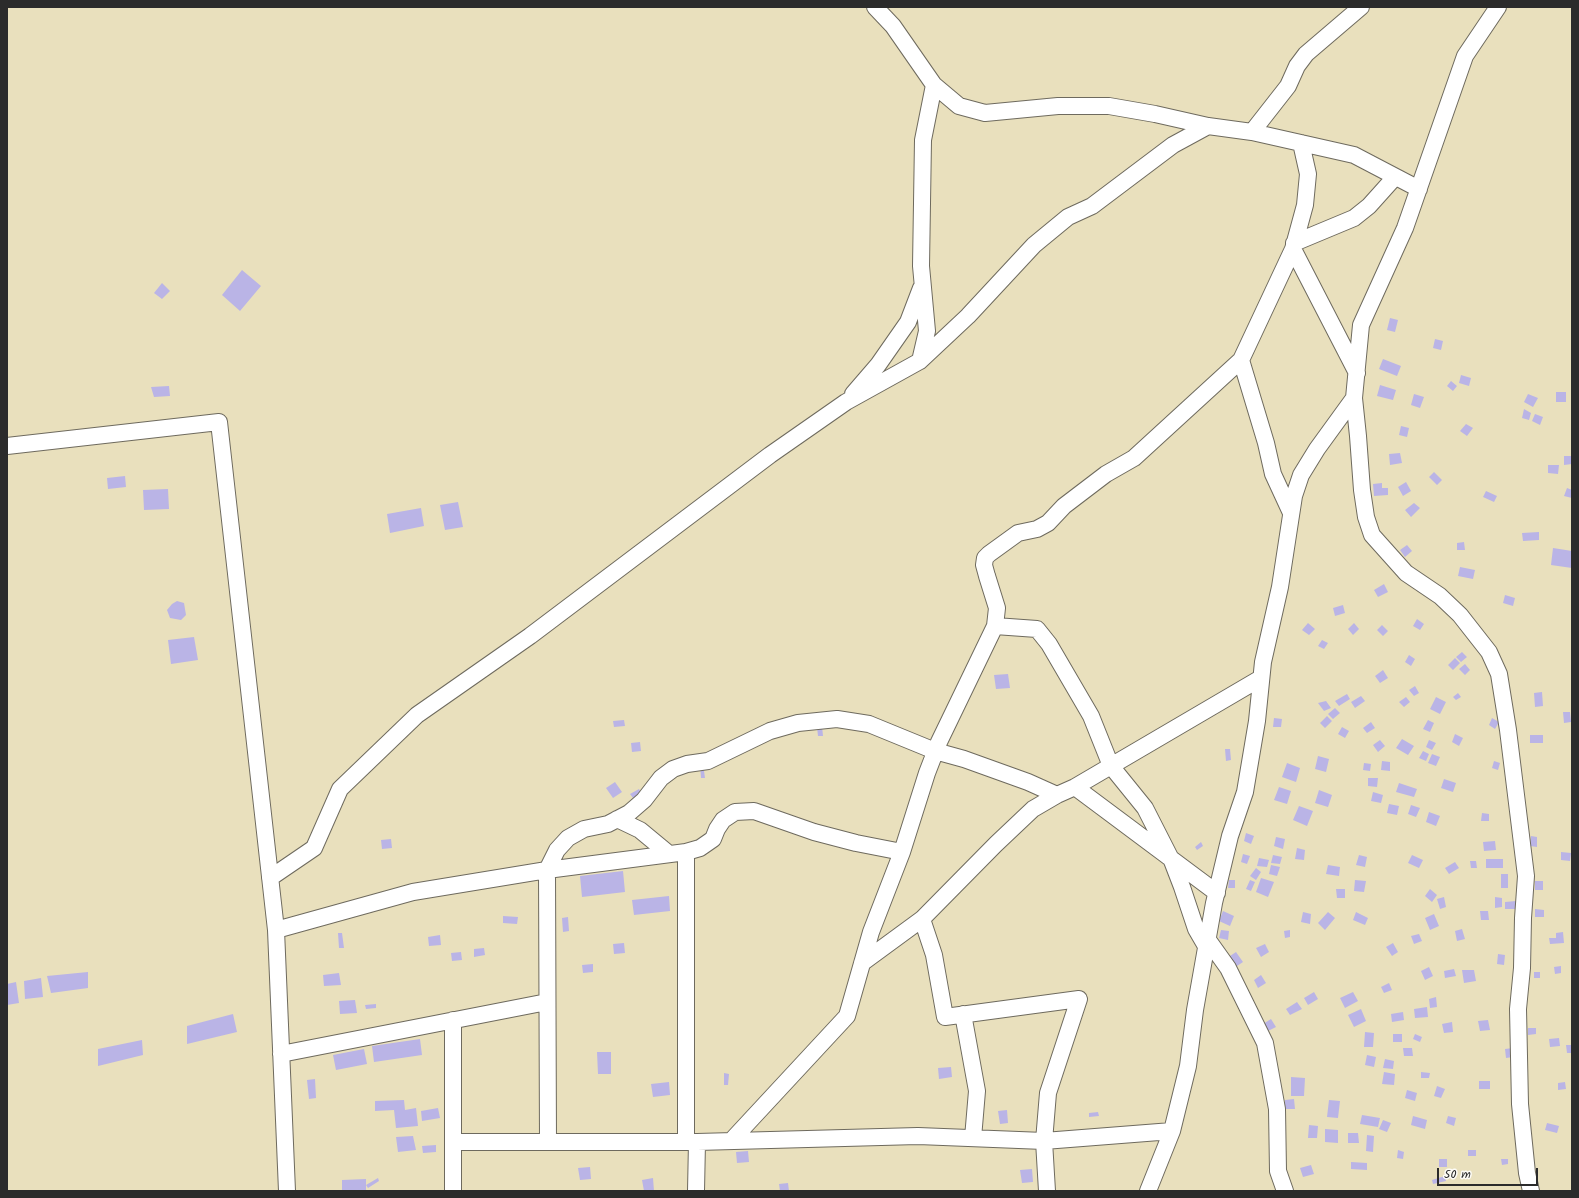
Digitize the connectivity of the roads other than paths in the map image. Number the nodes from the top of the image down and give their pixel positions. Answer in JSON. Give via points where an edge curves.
{"nodes":[{"id":1,"x":875,"y":7,"type":"edge"},
{"id":2,"x":1361,"y":7,"type":"edge"},
{"id":3,"x":1498,"y":7,"type":"edge"},
{"id":4,"x":934,"y":85,"type":"junction"},
{"id":5,"x":1208,"y":126,"type":"junction"},
{"id":6,"x":1252,"y":132,"type":"junction"},
{"id":7,"x":1301,"y":143,"type":"junction"},
{"id":8,"x":1395,"y":177,"type":"junction"},
{"id":9,"x":1419,"y":189,"type":"junction"},
{"id":10,"x":1293,"y":246,"type":"junction"},
{"id":11,"x":922,"y":285,"type":"junction"},
{"id":12,"x":1241,"y":360,"type":"junction"},
{"id":13,"x":920,"y":361,"type":"junction"},
{"id":14,"x":1357,"y":373,"type":"junction"},
{"id":15,"x":1354,"y":398,"type":"junction"},
{"id":16,"x":846,"y":402,"type":"junction"},
{"id":17,"x":7,"y":446,"type":"edge"},
{"id":18,"x":1291,"y":514,"type":"junction"},
{"id":19,"x":995,"y":626,"type":"junction"},
{"id":20,"x":1261,"y":678,"type":"junction"},
{"id":21,"x":935,"y":751,"type":"junction"},
{"id":22,"x":1111,"y":766,"type":"junction"},
{"id":23,"x":1075,"y":787,"type":"junction"},
{"id":24,"x":1057,"y":795,"type":"junction"},
{"id":25,"x":617,"y":819,"type":"junction"},
{"id":26,"x":686,"y":852,"type":"junction"},
{"id":27,"x":902,"y":852,"type":"junction"},
{"id":28,"x":669,"y":854,"type":"junction"},
{"id":29,"x":1172,"y":861,"type":"junction"},
{"id":30,"x":547,"y":870,"type":"junction"},
{"id":31,"x":270,"y":878,"type":"junction"},
{"id":32,"x":1217,"y":893,"type":"junction"},
{"id":33,"x":922,"y":919,"type":"junction"},
{"id":34,"x":276,"y":930,"type":"junction"},
{"id":35,"x":1208,"y":944,"type":"junction"},
{"id":36,"x":862,"y":963,"type":"junction"},
{"id":37,"x":546,"y":1002,"type":"junction"},
{"id":38,"x":963,"y":1014,"type":"junction"},
{"id":39,"x":453,"y":1020,"type":"junction"},
{"id":40,"x":281,"y":1054,"type":"junction"},
{"id":41,"x":1172,"y":1131,"type":"junction"},
{"id":42,"x":973,"y":1138,"type":"junction"},
{"id":43,"x":732,"y":1141,"type":"junction"},
{"id":44,"x":1044,"y":1141,"type":"junction"},
{"id":45,"x":454,"y":1142,"type":"junction"},
{"id":46,"x":548,"y":1142,"type":"junction"},
{"id":47,"x":691,"y":1142,"type":"junction"},
{"id":48,"x":287,"y":1191,"type":"edge"},
{"id":49,"x":453,"y":1191,"type":"edge"},
{"id":50,"x":696,"y":1191,"type":"edge"},
{"id":51,"x":1047,"y":1191,"type":"edge"},
{"id":52,"x":1148,"y":1191,"type":"edge"},
{"id":53,"x":1284,"y":1191,"type":"edge"},
{"id":54,"x":1531,"y":1191,"type":"edge"}],
"edges":[{"from":1,"to":4,"type":"street","via":[[893,26]]},
{"from":2,"to":6,"type":"street","via":[[1306,54],[1288,86]]},
{"from":3,"to":9,"type":"street","via":[[1466,56]]},
{"from":4,"to":5,"type":"street","via":[[959,106],[985,113],[1058,106],[1109,106]]},
{"from":4,"to":11,"type":"street","via":[[924,140],[920,266]]},
{"from":5,"to":6,"type":"street"},
{"from":5,"to":13,"type":"street","via":[[1173,145],[1092,206],[1068,217],[1034,245],[968,316]]},
{"from":6,"to":7,"type":"street"},
{"from":7,"to":8,"type":"street","via":[[1354,155]]},
{"from":7,"to":10,"type":"street","via":[[1308,174],[1305,205]]},
{"from":8,"to":9,"type":"street"},
{"from":8,"to":10,"type":"street","via":[[1369,206],[1354,218]]},
{"from":9,"to":14,"type":"street","via":[[1405,228],[1362,325]]},
{"from":10,"to":12,"type":"street"},
{"from":10,"to":14,"type":"street"},
{"from":11,"to":13,"type":"street","via":[[927,331]]},
{"from":11,"to":16,"type":"street","via":[[908,322],[878,365]]},
{"from":12,"to":18,"type":"street","via":[[1274,474]]},
{"from":12,"to":19,"type":"street","via":[[1134,458],[1106,474],[1064,506],[1048,523],[1037,529],[1018,533],[985,558],[984,565],[997,608]]},
{"from":13,"to":16,"type":"street"},
{"from":14,"to":15,"type":"street"},
{"from":15,"to":18,"type":"street","via":[[1301,476]]},
{"from":15,"to":54,"type":"street","via":[[1362,490],[1366,517],[1372,534],[1406,573],[1440,596],[1460,615],[1489,652],[1499,674],[1526,876],[1518,1009],[1520,1104]]},
{"from":16,"to":31,"type":"street","via":[[770,455],[530,636],[417,715],[340,789],[314,848]]},
{"from":17,"to":31,"type":"street","via":[[219,422]]},
{"from":18,"to":20,"type":"street","via":[[1280,587]]},
{"from":19,"to":21,"type":"street"},
{"from":19,"to":22,"type":"street","via":[[1037,629],[1049,644],[1091,716]]},
{"from":20,"to":22,"type":"street"},
{"from":20,"to":32,"type":"street","via":[[1257,721],[1245,792],[1230,836]]},
{"from":21,"to":24,"type":"street","via":[[1021,779]]},
{"from":21,"to":25,"type":"street","via":[[869,724],[837,718],[798,723],[770,731],[708,761],[673,769],[661,778],[644,800]]},
{"from":21,"to":27,"type":"street"},
{"from":22,"to":23,"type":"street"},
{"from":22,"to":29,"type":"street","via":[[1146,808]]},
{"from":23,"to":24,"type":"street"},
{"from":23,"to":29,"type":"street"},
{"from":24,"to":33,"type":"street","via":[[1033,809],[1022,819]]},
{"from":25,"to":28,"type":"street","via":[[640,830]]},
{"from":25,"to":30,"type":"street","via":[[568,838],[557,850]]},
{"from":26,"to":27,"type":"street","via":[[700,848],[713,840],[723,820],[735,812],[754,811],[821,834]]},
{"from":26,"to":28,"type":"street"},
{"from":26,"to":47,"type":"street"},
{"from":27,"to":36,"type":"street","via":[[871,932]]},
{"from":28,"to":30,"type":"street"},
{"from":29,"to":32,"type":"street"},
{"from":29,"to":35,"type":"street","via":[[1196,929]]},
{"from":30,"to":34,"type":"street","via":[[413,892]]},
{"from":30,"to":37,"type":"street"},
{"from":31,"to":34,"type":"street"},
{"from":32,"to":35,"type":"street"},
{"from":33,"to":36,"type":"street"},
{"from":33,"to":38,"type":"street","via":[[934,955],[945,1017]]},
{"from":34,"to":40,"type":"street"},
{"from":35,"to":41,"type":"street","via":[[1195,1010],[1188,1066]]},
{"from":35,"to":53,"type":"street","via":[[1228,968],[1265,1043],[1277,1109],[1278,1171]]},
{"from":36,"to":43,"type":"street","via":[[847,1016]]},
{"from":37,"to":39,"type":"street"},
{"from":37,"to":46,"type":"street"},
{"from":38,"to":42,"type":"street","via":[[977,1091]]},
{"from":38,"to":44,"type":"street","via":[[1079,999],[1048,1093]]},
{"from":39,"to":40,"type":"street"},
{"from":39,"to":45,"type":"street"},
{"from":40,"to":48,"type":"street"},
{"from":41,"to":44,"type":"street"},
{"from":41,"to":52,"type":"street"},
{"from":42,"to":43,"type":"street","via":[[918,1136]]},
{"from":42,"to":44,"type":"street"},
{"from":43,"to":47,"type":"street"},
{"from":44,"to":51,"type":"street"},
{"from":45,"to":46,"type":"street"},
{"from":45,"to":49,"type":"street"},
{"from":46,"to":47,"type":"street"},
{"from":47,"to":50,"type":"street"}]}
